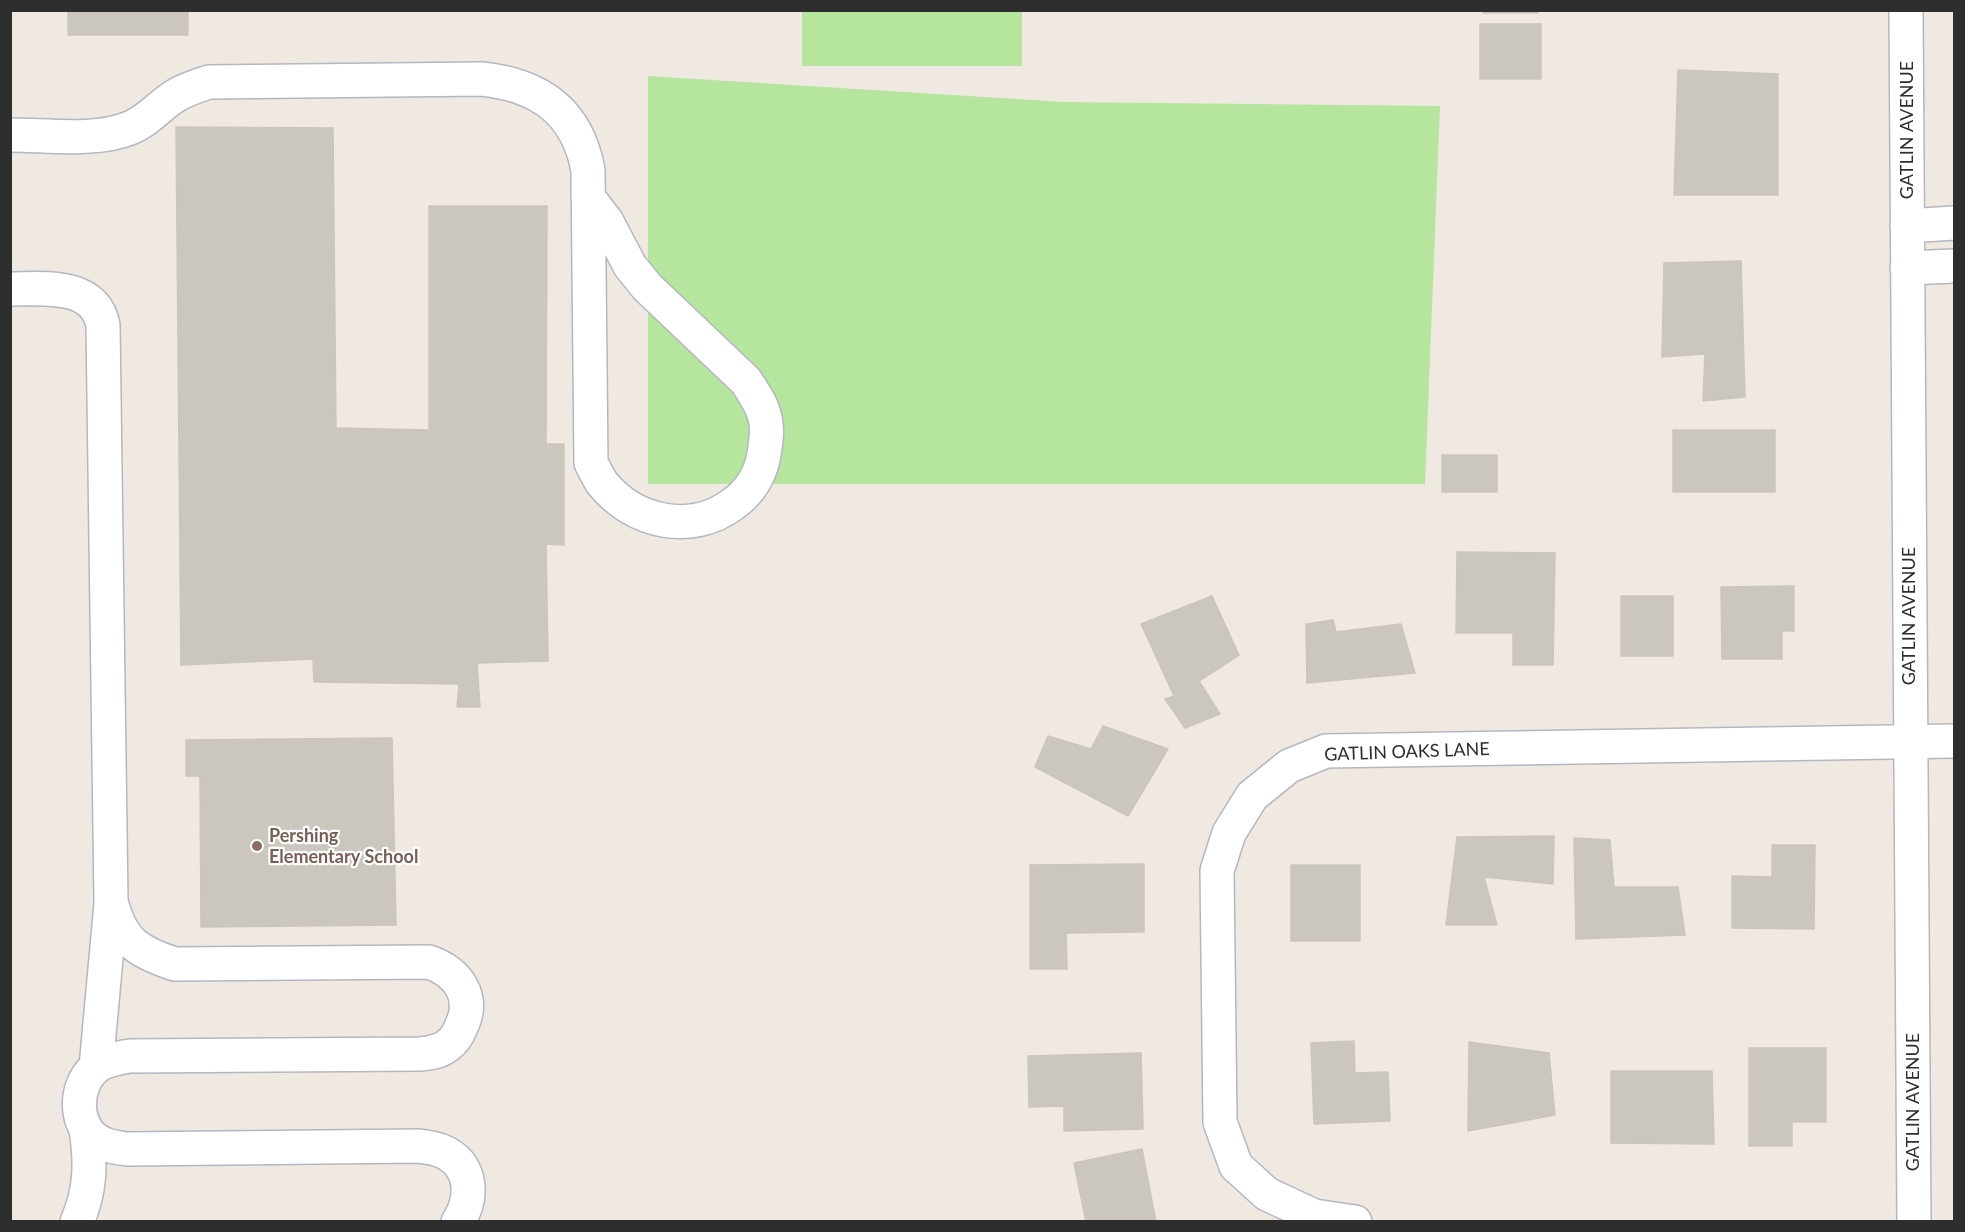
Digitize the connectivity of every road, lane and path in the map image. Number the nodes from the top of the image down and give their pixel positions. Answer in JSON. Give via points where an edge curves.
{"nodes":[{"id":1,"x":1906,"y":10,"type":"edge"},
{"id":2,"x":10,"y":135,"type":"edge"},
{"id":3,"x":588,"y":197,"type":"junction"},
{"id":4,"x":1954,"y":223,"type":"edge"},
{"id":5,"x":1907,"y":226,"type":"junction"},
{"id":6,"x":1954,"y":266,"type":"edge"},
{"id":7,"x":1907,"y":268,"type":"junction"},
{"id":8,"x":10,"y":289,"type":"edge"},
{"id":9,"x":1910,"y":741,"type":"junction"},
{"id":10,"x":1954,"y":741,"type":"edge"},
{"id":11,"x":111,"y":901,"type":"junction"},
{"id":12,"x":96,"y":1067,"type":"junction"},
{"id":13,"x":86,"y":1129,"type":"junction"},
{"id":14,"x":77,"y":1221,"type":"edge"},
{"id":15,"x":458,"y":1221,"type":"edge"},
{"id":16,"x":1355,"y":1221,"type":"edge"},
{"id":17,"x":1914,"y":1221,"type":"edge"}],
"edges":[{"from":1,"to":5,"type":"street","name":"GATLIN AVENUE"},
{"from":2,"to":3,"type":"street","via":[[114,133],[144,121],[182,92],[209,82],[491,80],[528,89],[563,115],[584,149]]},
{"from":3,"to":3,"type":"street","via":[[591,463],[616,498],[637,512],[662,521],[705,519],[740,499],[754,482],[763,462],[765,418],[746,381],[647,287]]},
{"from":4,"to":5,"type":"street"},
{"from":5,"to":7,"type":"street","name":"GATLIN AVENUE"},
{"from":6,"to":7,"type":"street"},
{"from":7,"to":9,"type":"street","name":"GATLIN AVENUE"},
{"from":8,"to":11,"type":"street","via":[[68,290],[84,297],[102,317],[104,325]]},
{"from":9,"to":10,"type":"street","name":"GATLIN OAKS LANE"},
{"from":9,"to":16,"type":"street","name":"GATLIN OAKS LANE","via":[[1326,751],[1289,766],[1252,796],[1229,833],[1217,871],[1220,1122],[1236,1166],[1267,1194],[1314,1216]]},
{"from":9,"to":17,"type":"street","name":"GATLIN AVENUE"},
{"from":11,"to":12,"type":"street"},
{"from":11,"to":12,"type":"street","via":[[116,923],[127,939],[141,950],[175,964],[429,962],[457,980],[467,1010],[456,1038],[434,1052],[130,1056]]},
{"from":12,"to":13,"type":"street","via":[[88,1075],[79,1097]]},
{"from":13,"to":14,"type":"street","via":[[91,1166]]},
{"from":13,"to":15,"type":"street","via":[[102,1144],[127,1149],[434,1148],[447,1153],[469,1182],[468,1203]]}]}
